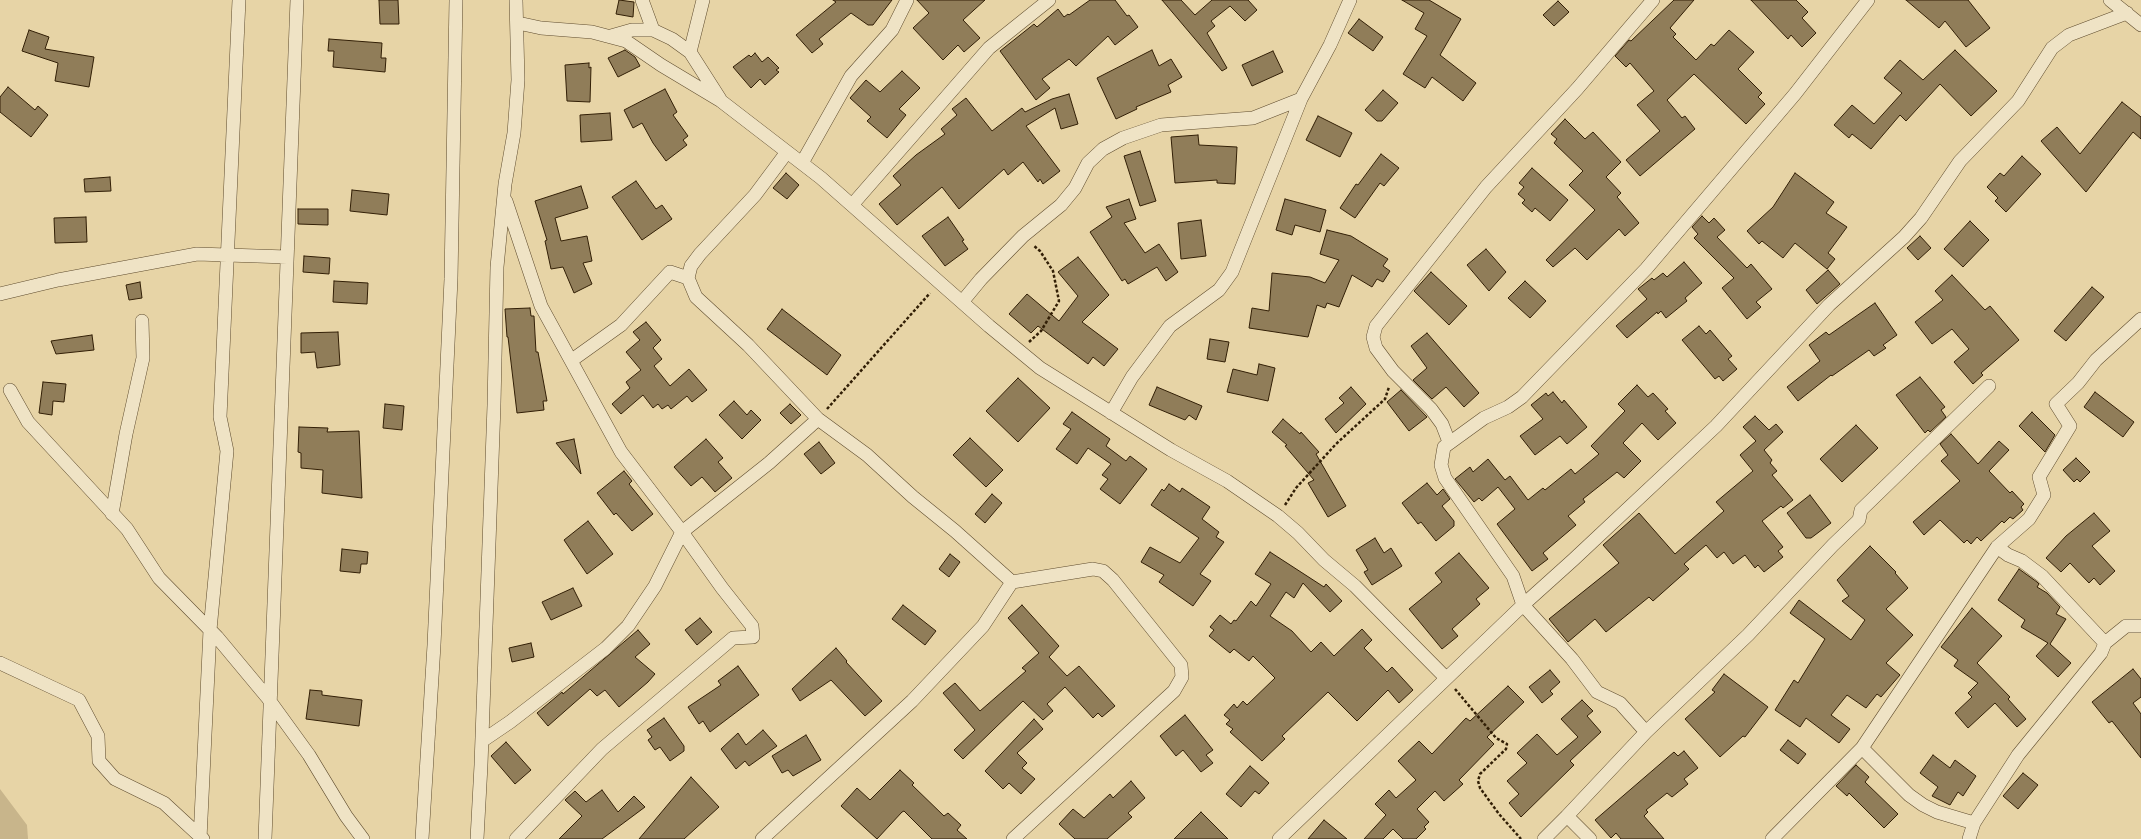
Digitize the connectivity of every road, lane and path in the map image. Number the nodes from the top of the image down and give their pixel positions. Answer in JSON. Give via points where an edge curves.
{"nodes":[{"id":1,"x":239,"y":0,"type":"edge"},
{"id":2,"x":297,"y":0,"type":"edge"},
{"id":3,"x":456,"y":0,"type":"edge"},
{"id":4,"x":516,"y":0,"type":"edge"},
{"id":5,"x":642,"y":0,"type":"edge"},
{"id":6,"x":703,"y":0,"type":"edge"},
{"id":7,"x":907,"y":0,"type":"edge"},
{"id":8,"x":1049,"y":0,"type":"edge"},
{"id":9,"x":1350,"y":0,"type":"edge"},
{"id":10,"x":1653,"y":0,"type":"edge"},
{"id":11,"x":1868,"y":0,"type":"edge"},
{"id":12,"x":2110,"y":0,"type":"edge"},
{"id":13,"x":2126,"y":13,"type":"junction"},
{"id":14,"x":518,"y":23,"type":"junction"},
{"id":15,"x":2141,"y":25,"type":"edge"},
{"id":16,"x":653,"y":30,"type":"junction"},
{"id":17,"x":610,"y":36,"type":"junction"},
{"id":18,"x":690,"y":52,"type":"junction"},
{"id":19,"x":1301,"y":99,"type":"junction"},
{"id":20,"x":720,"y":101,"type":"junction"},
{"id":21,"x":787,"y":152,"type":"junction"},
{"id":22,"x":802,"y":163,"type":"junction"},
{"id":23,"x":504,"y":197,"type":"junction"},
{"id":24,"x":852,"y":205,"type":"junction"},
{"id":25,"x":1023,"y":236,"type":"junction"},
{"id":26,"x":226,"y":255,"type":"junction"},
{"id":27,"x":287,"y":257,"type":"junction"},
{"id":28,"x":688,"y":278,"type":"junction"},
{"id":29,"x":939,"y":282,"type":"junction"},
{"id":30,"x":0,"y":294,"type":"edge"},
{"id":31,"x":962,"y":302,"type":"junction"},
{"id":32,"x":2141,"y":319,"type":"edge"},
{"id":33,"x":142,"y":321,"type":"dead end"},
{"id":34,"x":1021,"y":353,"type":"junction"},
{"id":35,"x":572,"y":360,"type":"junction"},
{"id":36,"x":1393,"y":371,"type":"junction"},
{"id":37,"x":1990,"y":386,"type":"dead end"},
{"id":38,"x":10,"y":390,"type":"dead end"},
{"id":39,"x":1111,"y":413,"type":"junction"},
{"id":40,"x":818,"y":419,"type":"junction"},
{"id":41,"x":1449,"y":442,"type":"junction"},
{"id":42,"x":112,"y":514,"type":"junction"},
{"id":43,"x":1278,"y":516,"type":"junction"},
{"id":44,"x":682,"y":532,"type":"junction"},
{"id":45,"x":1997,"y":547,"type":"junction"},
{"id":46,"x":1012,"y":582,"type":"junction"},
{"id":47,"x":1522,"y":605,"type":"junction"},
{"id":48,"x":2141,"y":626,"type":"edge"},
{"id":49,"x":210,"y":630,"type":"junction"},
{"id":50,"x":2105,"y":643,"type":"junction"},
{"id":51,"x":0,"y":663,"type":"edge"},
{"id":52,"x":1446,"y":678,"type":"junction"},
{"id":53,"x":271,"y":702,"type":"junction"},
{"id":54,"x":1646,"y":732,"type":"junction"},
{"id":55,"x":482,"y":741,"type":"junction"},
{"id":56,"x":1862,"y":748,"type":"junction"},
{"id":57,"x":1567,"y":816,"type":"junction"},
{"id":58,"x":1974,"y":823,"type":"junction"},
{"id":59,"x":201,"y":838,"type":"edge"},
{"id":60,"x":265,"y":839,"type":"edge"},
{"id":61,"x":363,"y":839,"type":"edge"},
{"id":62,"x":422,"y":839,"type":"edge"},
{"id":63,"x":477,"y":839,"type":"edge"},
{"id":64,"x":516,"y":839,"type":"edge"},
{"id":65,"x":762,"y":839,"type":"edge"},
{"id":66,"x":1013,"y":839,"type":"edge"},
{"id":67,"x":1279,"y":839,"type":"edge"},
{"id":68,"x":1521,"y":839,"type":"edge"},
{"id":69,"x":1544,"y":839,"type":"edge"},
{"id":70,"x":1590,"y":839,"type":"edge"},
{"id":71,"x":1772,"y":839,"type":"edge"},
{"id":72,"x":1969,"y":839,"type":"edge"}],
"edges":[{"from":1,"to":26,"type":"street"},
{"from":2,"to":27,"type":"street"},
{"from":3,"to":62,"type":"street","via":[[451,279]]},
{"from":4,"to":14,"type":"street"},
{"from":5,"to":16,"type":"street"},
{"from":6,"to":18,"type":"street"},
{"from":7,"to":22,"type":"street","via":[[892,30],[851,76]]},
{"from":8,"to":24,"type":"street","via":[[989,48]]},
{"from":9,"to":19,"type":"street","via":[[1330,45]]},
{"from":10,"to":36,"type":"street","via":[[1577,89],[1486,187],[1376,326],[1373,337],[1376,348]]},
{"from":11,"to":41,"type":"street","via":[[1790,99],[1646,269],[1522,397],[1508,408],[1484,418]]},
{"from":12,"to":13,"type":"street"},
{"from":13,"to":15,"type":"street"},
{"from":13,"to":47,"type":"street","via":[[2069,35],[2052,48],[2018,101],[1960,161],[1921,218],[1904,237],[1829,305],[1716,426]]},
{"from":14,"to":17,"type":"street"},
{"from":14,"to":23,"type":"street","via":[[518,80],[514,133]]},
{"from":16,"to":17,"type":"street","via":[[632,30]]},
{"from":16,"to":18,"type":"street"},
{"from":17,"to":20,"type":"street","via":[[626,41]]},
{"from":18,"to":20,"type":"street"},
{"from":19,"to":25,"type":"street","via":[[1253,118],[1161,125],[1122,138],[1103,149],[1088,163],[1075,188],[1061,204]]},
{"from":19,"to":39,"type":"street","via":[[1232,272],[1219,290],[1170,326],[1132,377]]},
{"from":20,"to":21,"type":"street"},
{"from":21,"to":22,"type":"street"},
{"from":21,"to":28,"type":"street","via":[[755,196],[700,254],[691,266]]},
{"from":22,"to":24,"type":"street"},
{"from":23,"to":35,"type":"street","via":[[542,306]]},
{"from":23,"to":55,"type":"street","via":[[496,267],[494,405]]},
{"from":24,"to":29,"type":"street"},
{"from":25,"to":31,"type":"street"},
{"from":25,"to":34,"type":"path","via":[[1040,251],[1053,271],[1059,301],[1041,331],[1031,339]]},
{"from":26,"to":27,"type":"street"},
{"from":26,"to":30,"type":"street","via":[[197,254],[58,280]]},
{"from":26,"to":49,"type":"street","via":[[220,417],[226,451]]},
{"from":27,"to":53,"type":"street"},
{"from":28,"to":35,"type":"street","via":[[670,272],[621,325]]},
{"from":28,"to":40,"type":"street","via":[[696,297],[748,345]]},
{"from":29,"to":31,"type":"street"},
{"from":29,"to":40,"type":"path"},
{"from":31,"to":34,"type":"street"},
{"from":32,"to":45,"type":"street","via":[[2096,360],[2078,383],[2056,404],[2070,426],[2039,477],[2044,496],[2029,519]]},
{"from":33,"to":42,"type":"street","via":[[143,358]]},
{"from":34,"to":39,"type":"street"},
{"from":35,"to":44,"type":"street","via":[[621,452]]},
{"from":36,"to":41,"type":"street","via":[[1431,408],[1442,424]]},
{"from":36,"to":43,"type":"path","via":[[1386,399],[1336,444],[1296,488]]},
{"from":37,"to":54,"type":"street","via":[[1861,510],[1859,520],[1748,636]]},
{"from":38,"to":42,"type":"street","via":[[28,422]]},
{"from":39,"to":43,"type":"street","via":[[1227,481]]},
{"from":40,"to":44,"type":"street","via":[[770,464]]},
{"from":40,"to":46,"type":"street","via":[[867,455],[913,498],[955,531]]},
{"from":41,"to":47,"type":"street","via":[[1444,447],[1441,465],[1445,478],[1512,576]]},
{"from":42,"to":49,"type":"street","via":[[127,529],[159,578]]},
{"from":43,"to":52,"type":"street","via":[[1355,586]]},
{"from":44,"to":55,"type":"street","via":[[655,586],[628,626],[606,648]]},
{"from":44,"to":64,"type":"street","via":[[752,626],[753,637],[733,638],[608,744]]},
{"from":45,"to":50,"type":"street","via":[[2042,576]]},
{"from":45,"to":56,"type":"street"},
{"from":46,"to":65,"type":"street","via":[[983,626],[912,701]]},
{"from":46,"to":66,"type":"street","via":[[1093,569],[1103,571],[1113,580],[1180,665],[1182,677],[1174,690]]},
{"from":47,"to":52,"type":"street"},
{"from":47,"to":54,"type":"street","via":[[1572,659],[1597,692],[1620,704]]},
{"from":48,"to":50,"type":"street","via":[[2126,626]]},
{"from":49,"to":53,"type":"street"},
{"from":49,"to":59,"type":"street"},
{"from":50,"to":58,"type":"street","via":[[2101,654],[2018,755]]},
{"from":51,"to":59,"type":"street","via":[[79,700],[98,736],[99,761],[115,778],[164,803]]},
{"from":52,"to":67,"type":"street"},
{"from":52,"to":68,"type":"path","via":[[1496,738],[1507,744],[1506,749],[1480,774],[1478,781],[1498,814]]},
{"from":53,"to":60,"type":"street"},
{"from":53,"to":61,"type":"street","via":[[309,754],[346,816]]},
{"from":54,"to":57,"type":"street"},
{"from":55,"to":63,"type":"street"},
{"from":56,"to":58,"type":"street","via":[[1909,795],[1923,805]]},
{"from":56,"to":71,"type":"street"},
{"from":57,"to":69,"type":"street"},
{"from":57,"to":70,"type":"street"},
{"from":58,"to":72,"type":"street"}]}
